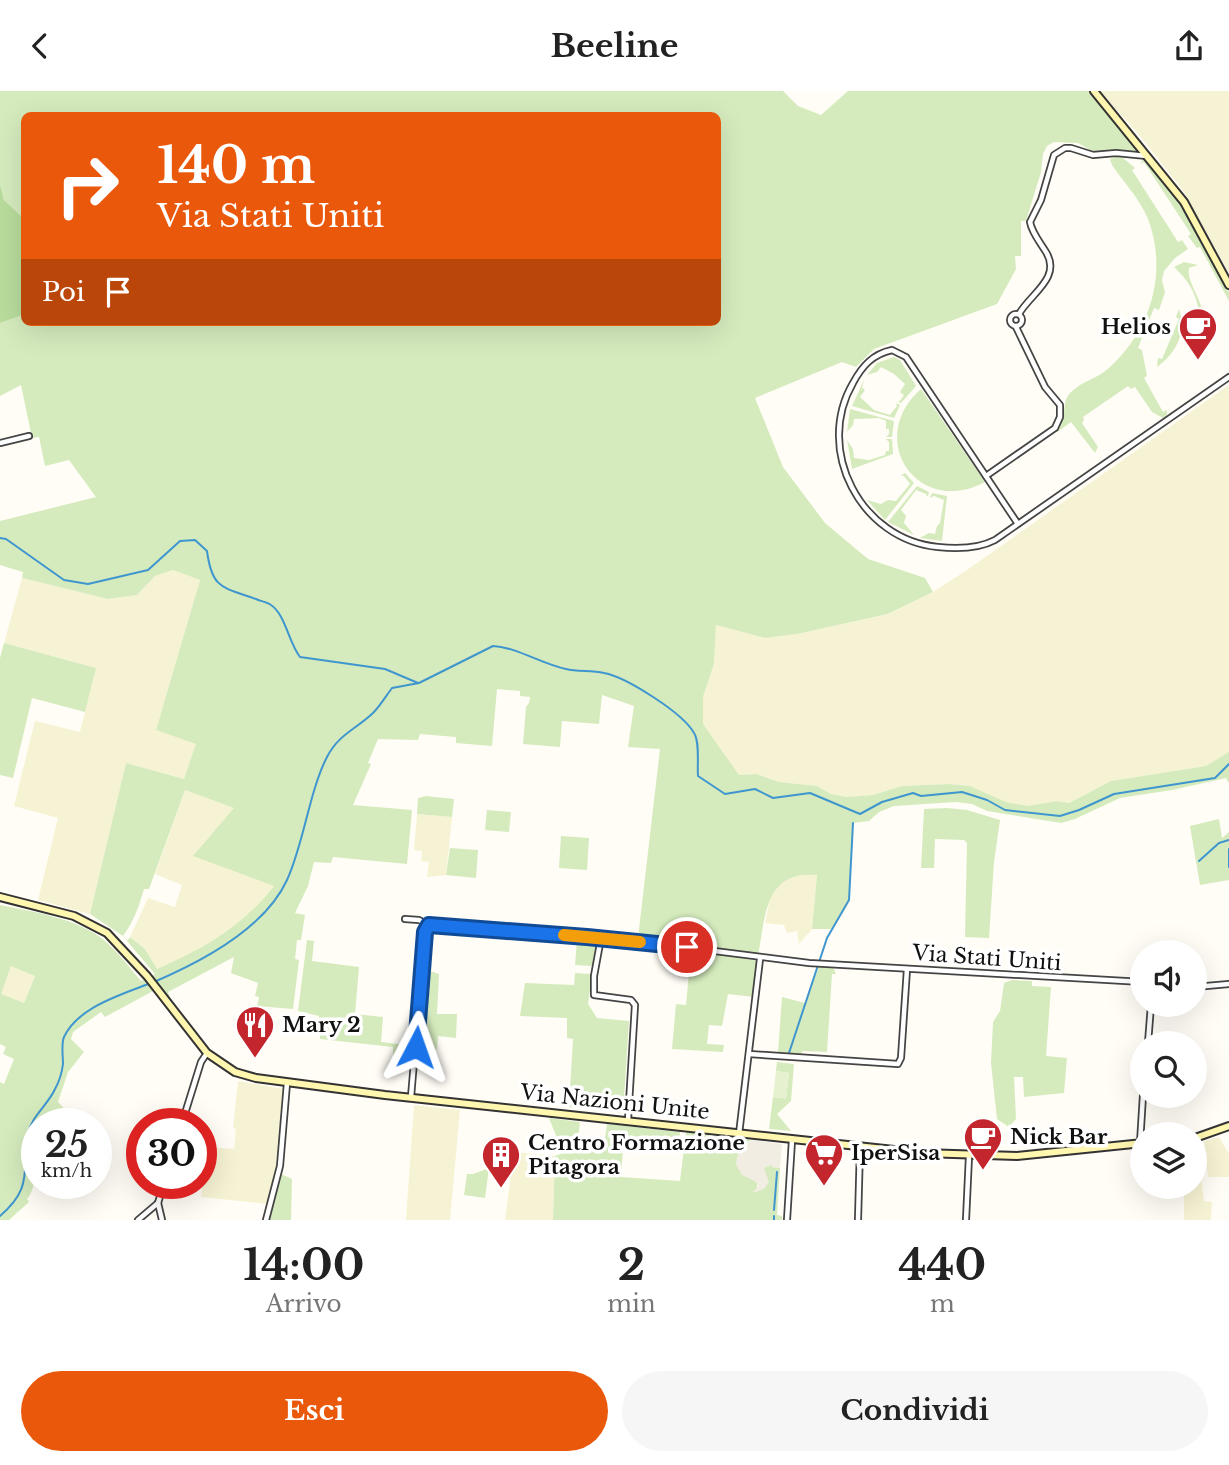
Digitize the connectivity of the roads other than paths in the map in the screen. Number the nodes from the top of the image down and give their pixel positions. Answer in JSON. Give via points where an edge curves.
{"nodes":[{"id":1,"x":1094,"y":91,"type":"edge"},
{"id":2,"x":1148,"y":156,"type":"junction"},
{"id":3,"x":1229,"y":285,"type":"edge"},
{"id":4,"x":1019,"y":314,"type":"junction"},
{"id":5,"x":1016,"y":327,"type":"junction"},
{"id":6,"x":1229,"y":377,"type":"edge"},
{"id":7,"x":29,"y":436,"type":"dead end"},
{"id":8,"x":0,"y":443,"type":"edge"},
{"id":9,"x":986,"y":476,"type":"junction"},
{"id":10,"x":1018,"y":524,"type":"junction"},
{"id":11,"x":0,"y":897,"type":"edge"},
{"id":12,"x":405,"y":919,"type":"dead end"},
{"id":13,"x":419,"y":921,"type":"junction"},
{"id":14,"x":429,"y":925,"type":"junction"},
{"id":15,"x":425,"y":932,"type":"junction"},
{"id":16,"x":600,"y":938,"type":"junction"},
{"id":17,"x":760,"y":958,"type":"junction"},
{"id":18,"x":907,"y":969,"type":"junction"},
{"id":19,"x":1130,"y":981,"type":"edge"},
{"id":20,"x":1229,"y":984,"type":"edge"},
{"id":21,"x":1207,"y":986,"type":"edge"},
{"id":22,"x":207,"y":1053,"type":"junction"},
{"id":23,"x":750,"y":1055,"type":"junction"},
{"id":24,"x":287,"y":1083,"type":"junction"},
{"id":25,"x":411,"y":1097,"type":"junction"},
{"id":26,"x":187,"y":1108,"type":"edge"},
{"id":27,"x":628,"y":1120,"type":"junction"},
{"id":28,"x":1229,"y":1126,"type":"edge"},
{"id":29,"x":739,"y":1134,"type":"junction"},
{"id":30,"x":1207,"y":1134,"type":"edge"},
{"id":31,"x":792,"y":1140,"type":"junction"},
{"id":32,"x":1130,"y":1144,"type":"edge"},
{"id":33,"x":860,"y":1147,"type":"junction"},
{"id":34,"x":970,"y":1156,"type":"junction"},
{"id":35,"x":159,"y":1199,"type":"edge"},
{"id":36,"x":158,"y":1203,"type":"junction"},
{"id":37,"x":138,"y":1220,"type":"edge"},
{"id":38,"x":162,"y":1220,"type":"edge"},
{"id":39,"x":266,"y":1220,"type":"edge"},
{"id":40,"x":787,"y":1220,"type":"edge"},
{"id":41,"x":858,"y":1220,"type":"edge"},
{"id":42,"x":966,"y":1220,"type":"edge"}],
"edges":[{"from":1,"to":2,"type":"street"},
{"from":2,"to":3,"type":"street","via":[[1184,202]]},
{"from":2,"to":4,"type":"street","via":[[1093,155],[1071,148],[1054,155],[1030,222],[1048,256],[1050,271]]},
{"from":4,"to":5,"type":"street","via":[[1023,320]]},
{"from":4,"to":5,"type":"street","via":[[1010,319]]},
{"from":5,"to":9,"type":"street","via":[[1045,387],[1060,405],[1060,417],[1055,428]]},
{"from":6,"to":10,"type":"street"},
{"from":7,"to":8,"type":"street"},
{"from":9,"to":10,"type":"street"},
{"from":9,"to":10,"type":"street","via":[[905,357],[892,350],[869,360],[845,397],[838,435],[844,472],[864,509],[903,539],[928,546],[978,546]]},
{"from":11,"to":22,"type":"street","name":"Via Nazioni Unite","via":[[97,926],[148,976]]},
{"from":12,"to":13,"type":"street"},
{"from":13,"to":14,"type":"street"},
{"from":13,"to":15,"type":"street"},
{"from":14,"to":15,"type":"street"},
{"from":14,"to":16,"type":"street"},
{"from":15,"to":25,"type":"street"},
{"from":16,"to":17,"type":"street"},
{"from":16,"to":27,"type":"street","via":[[594,995],[631,1000],[635,1005]]},
{"from":17,"to":18,"type":"street","name":"Via Stati Uniti"},
{"from":17,"to":23,"type":"street"},
{"from":18,"to":19,"type":"street","name":"Via Stati Uniti"},
{"from":18,"to":23,"type":"street","via":[[898,1065]]},
{"from":20,"to":21,"type":"street"},
{"from":22,"to":24,"type":"street","name":"Via Nazioni Unite","via":[[235,1072]]},
{"from":22,"to":26,"type":"street"},
{"from":23,"to":29,"type":"street"},
{"from":24,"to":25,"type":"street","name":"Via Nazioni Unite"},
{"from":24,"to":39,"type":"street","via":[[280,1166]]},
{"from":25,"to":27,"type":"street","name":"Via Nazioni Unite"},
{"from":27,"to":29,"type":"street","name":"Via Nazioni Unite"},
{"from":28,"to":30,"type":"street"},
{"from":29,"to":31,"type":"street","name":"Via Nazioni Unite"},
{"from":31,"to":33,"type":"street","name":"Via Nazioni Unite"},
{"from":31,"to":40,"type":"street"},
{"from":32,"to":34,"type":"street","name":"Via Nazioni Unite"},
{"from":33,"to":34,"type":"street","name":"Via Nazioni Unite"},
{"from":33,"to":41,"type":"street"},
{"from":34,"to":42,"type":"street"},
{"from":35,"to":36,"type":"street"},
{"from":36,"to":37,"type":"street"},
{"from":36,"to":38,"type":"street"}]}
